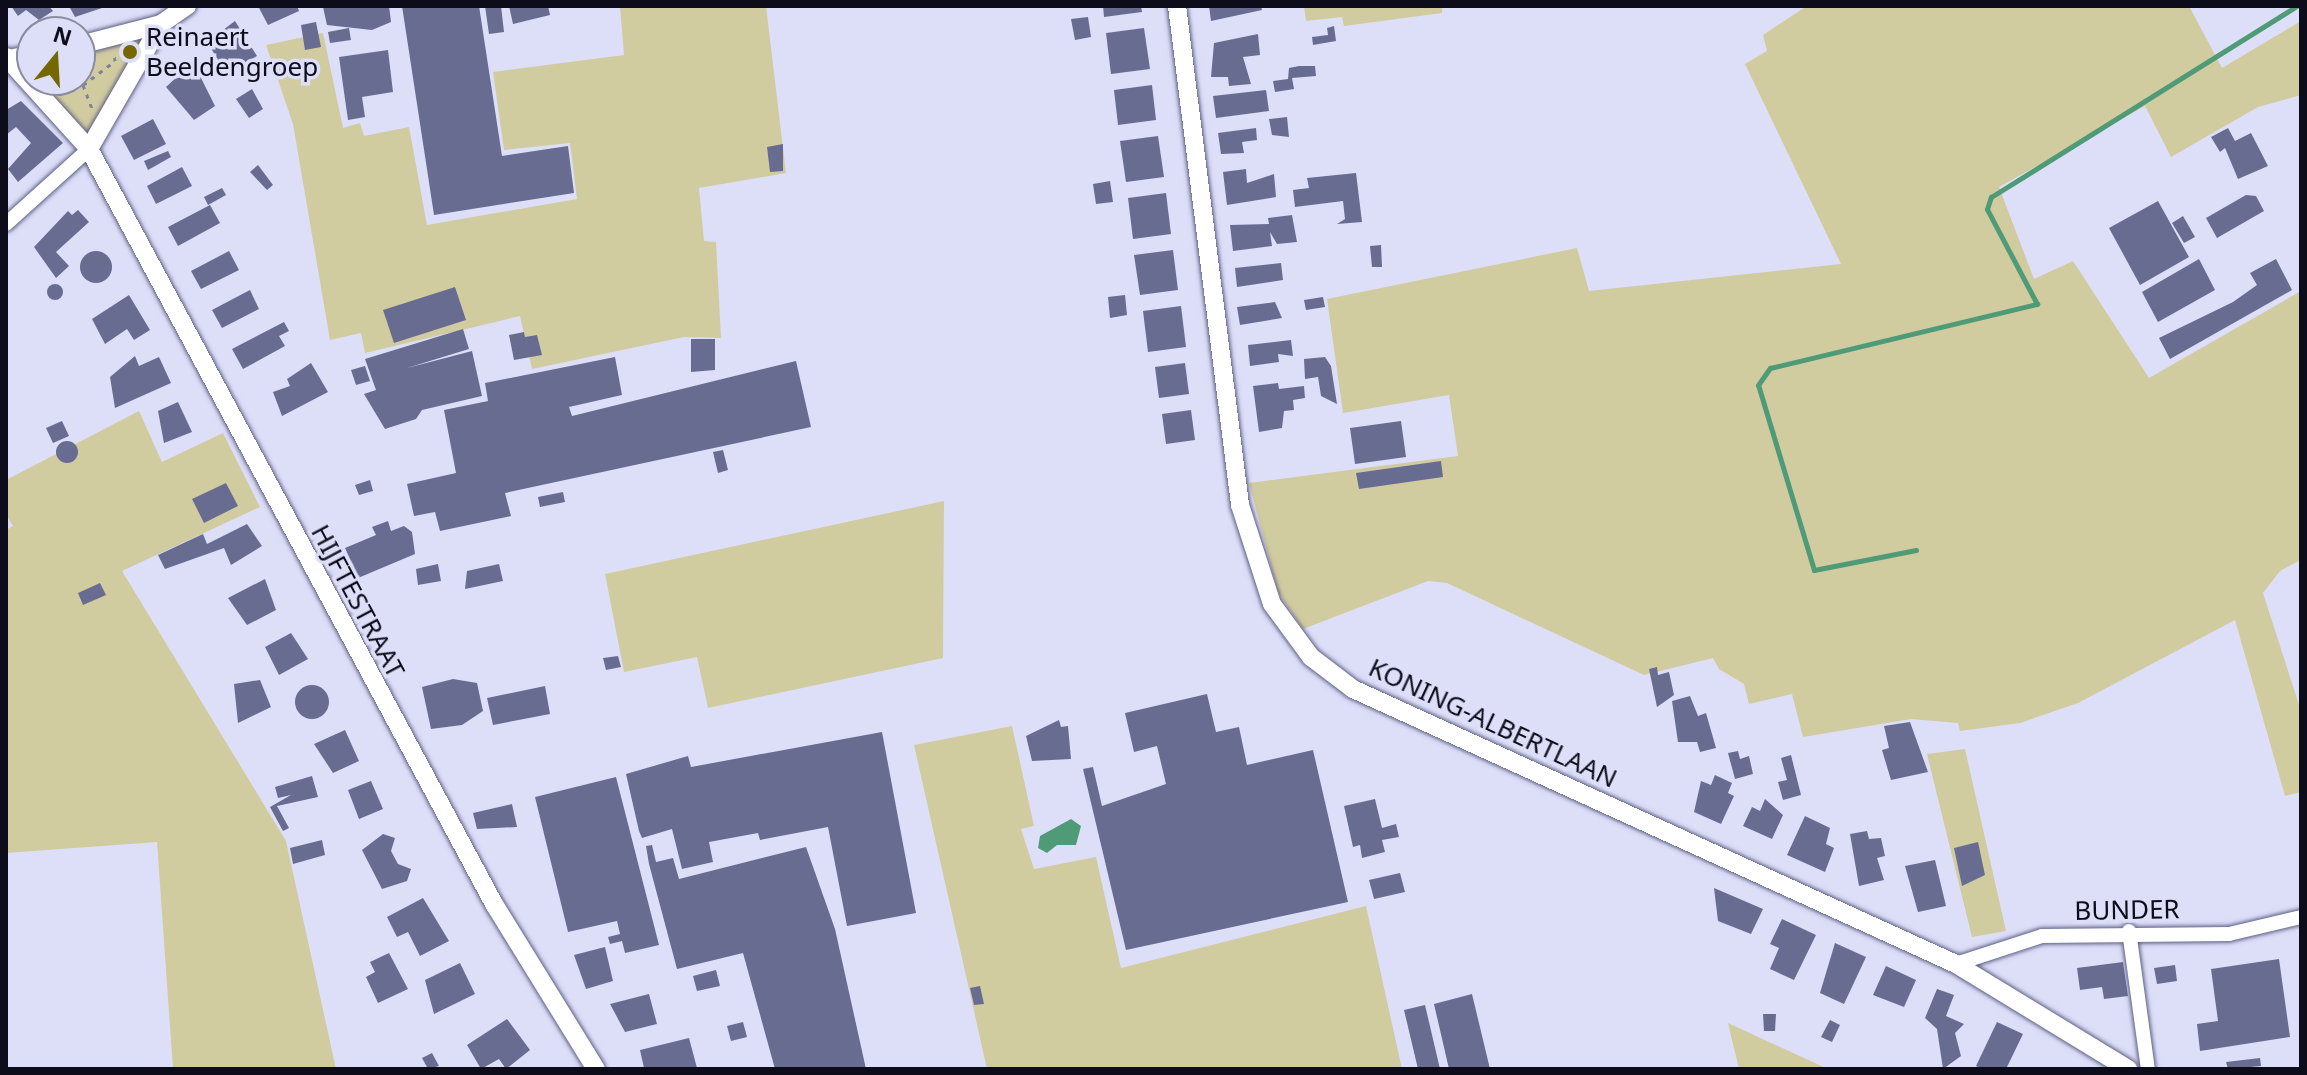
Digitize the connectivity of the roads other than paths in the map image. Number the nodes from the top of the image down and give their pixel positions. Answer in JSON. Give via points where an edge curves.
{"nodes":[{"id":1,"x":187,"y":6,"type":"edge"},
{"id":2,"x":1177,"y":6,"type":"edge"},
{"id":3,"x":161,"y":24,"type":"junction"},
{"id":4,"x":96,"y":42,"type":"edge"},
{"id":5,"x":8,"y":58,"type":"edge"},
{"id":6,"x":89,"y":149,"type":"junction"},
{"id":7,"x":6,"y":224,"type":"edge"},
{"id":8,"x":2301,"y":917,"type":"edge"},
{"id":9,"x":2129,"y":931,"type":"junction"},
{"id":10,"x":1956,"y":964,"type":"junction"},
{"id":11,"x":596,"y":1069,"type":"edge"},
{"id":12,"x":2128,"y":1069,"type":"edge"},
{"id":13,"x":2148,"y":1069,"type":"edge"}],
"edges":[{"from":1,"to":3,"type":"street"},
{"from":2,"to":10,"type":"street","name":"KONING-ALBERTLAAN","via":[[1240,505],[1272,604],[1311,657],[1353,689]]},
{"from":3,"to":4,"type":"street"},
{"from":3,"to":6,"type":"street"},
{"from":5,"to":6,"type":"street","name":"HIJFTESTRAAT"},
{"from":6,"to":7,"type":"street"},
{"from":6,"to":11,"type":"street","name":"HIJFTESTRAAT","via":[[479,878]]},
{"from":8,"to":9,"type":"street","name":"BUNDER","via":[[2229,934]]},
{"from":9,"to":10,"type":"street","name":"BUNDER","via":[[2042,936]]},
{"from":9,"to":13,"type":"street"},
{"from":10,"to":12,"type":"street","name":"KONING-ALBERTLAAN"}]}
